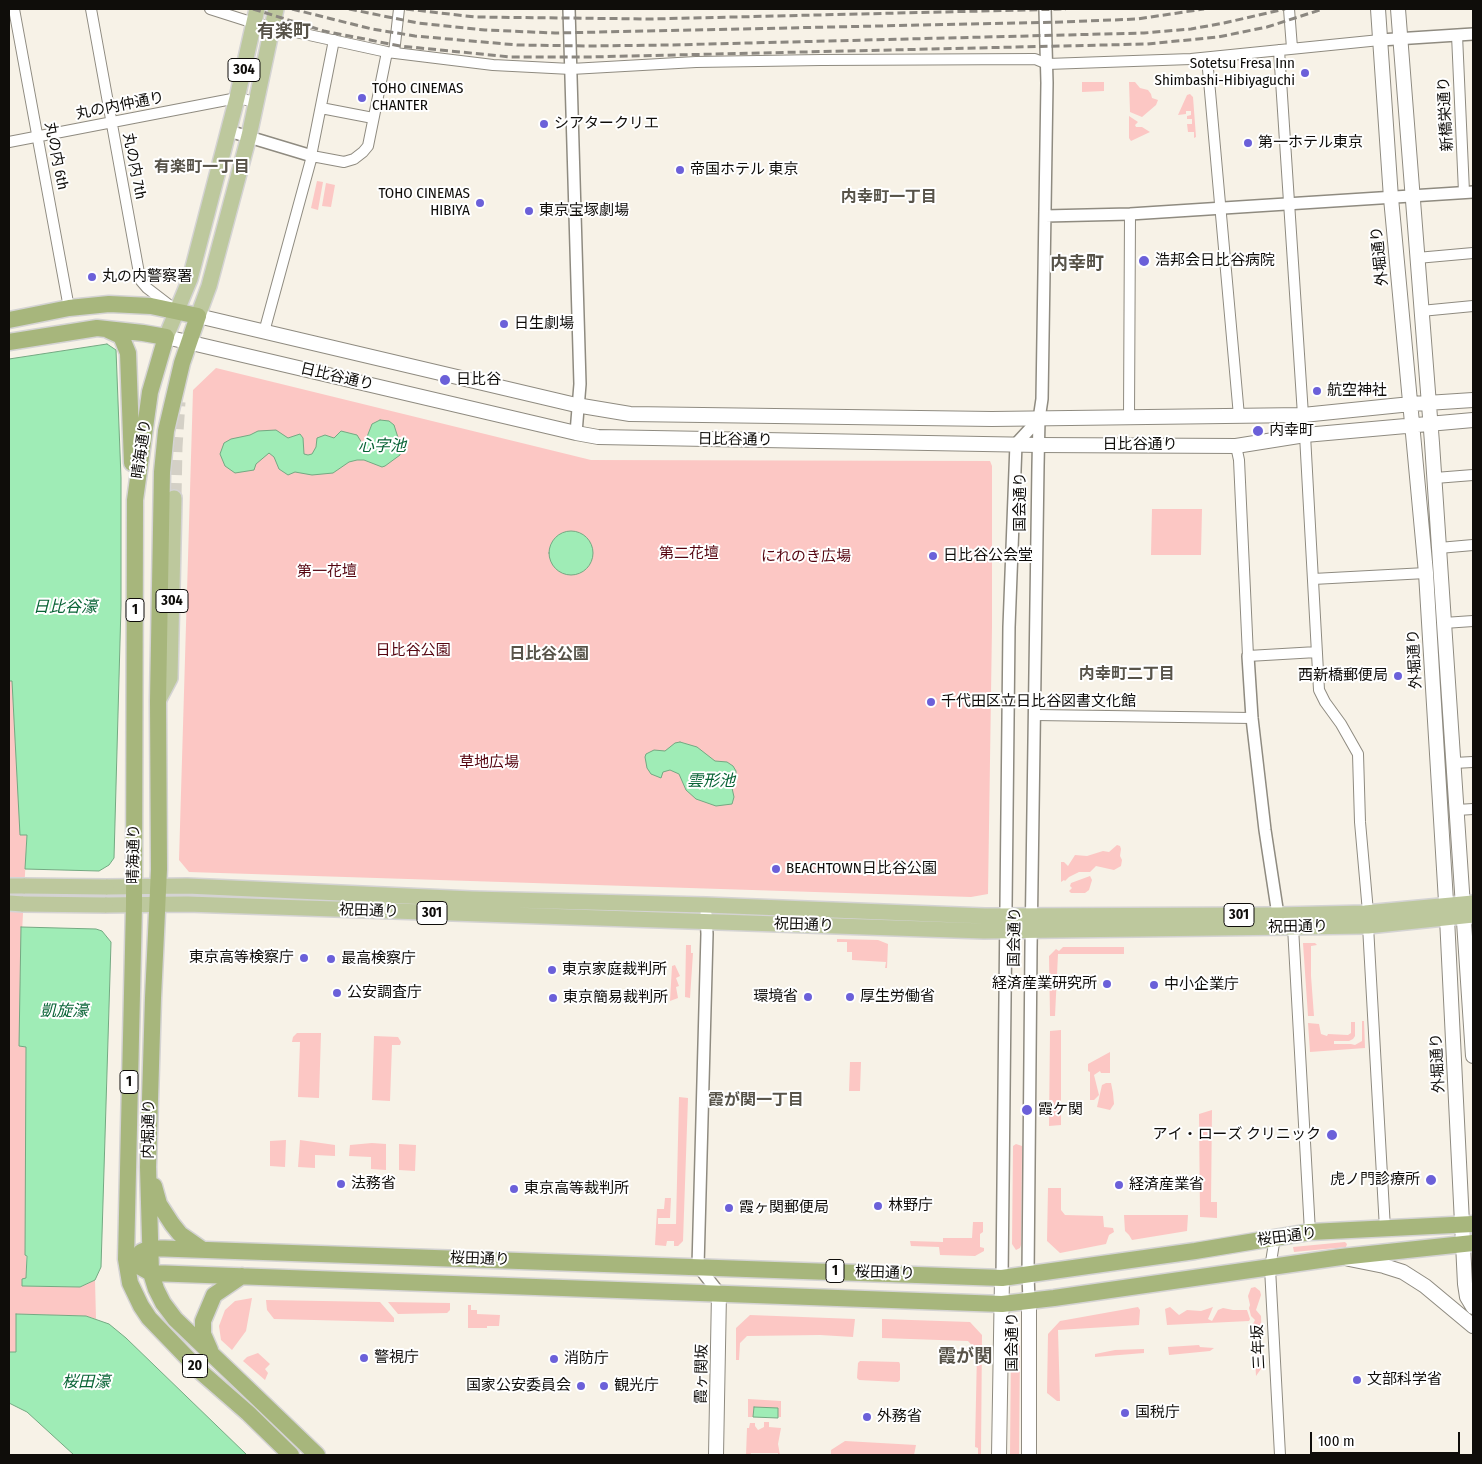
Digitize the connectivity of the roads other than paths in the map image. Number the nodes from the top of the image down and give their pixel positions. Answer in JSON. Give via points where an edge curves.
{"nodes":[{"id":1,"x":14,"y":9,"type":"edge"},
{"id":2,"x":91,"y":9,"type":"edge"},
{"id":3,"x":210,"y":9,"type":"edge"},
{"id":4,"x":276,"y":9,"type":"edge"},
{"id":5,"x":399,"y":9,"type":"edge"},
{"id":6,"x":569,"y":9,"type":"edge"},
{"id":7,"x":1045,"y":9,"type":"edge"},
{"id":8,"x":1289,"y":9,"type":"edge"},
{"id":9,"x":1378,"y":9,"type":"edge"},
{"id":10,"x":1398,"y":9,"type":"edge"},
{"id":11,"x":256,"y":16,"type":"edge"},
{"id":12,"x":273,"y":26,"type":"junction"},
{"id":13,"x":1473,"y":34,"type":"edge"},
{"id":14,"x":1457,"y":35,"type":"junction"},
{"id":15,"x":1401,"y":39,"type":"junction"},
{"id":16,"x":334,"y":40,"type":"junction"},
{"id":17,"x":1380,"y":40,"type":"junction"},
{"id":18,"x":1292,"y":48,"type":"junction"},
{"id":19,"x":1278,"y":50,"type":"junction"},
{"id":20,"x":390,"y":53,"type":"junction"},
{"id":21,"x":1207,"y":58,"type":"junction"},
{"id":22,"x":1047,"y":64,"type":"junction"},
{"id":23,"x":571,"y":68,"type":"junction"},
{"id":24,"x":237,"y":98,"type":"junction"},
{"id":25,"x":256,"y":102,"type":"junction"},
{"id":26,"x":321,"y":108,"type":"junction"},
{"id":27,"x":373,"y":118,"type":"junction"},
{"id":28,"x":111,"y":122,"type":"junction"},
{"id":29,"x":229,"y":130,"type":"junction"},
{"id":30,"x":249,"y":136,"type":"junction"},
{"id":31,"x":37,"y":137,"type":"junction"},
{"id":32,"x":9,"y":142,"type":"edge"},
{"id":33,"x":312,"y":156,"type":"junction"},
{"id":34,"x":1469,"y":192,"type":"edge"},
{"id":35,"x":1412,"y":196,"type":"junction"},
{"id":36,"x":1391,"y":198,"type":"junction"},
{"id":37,"x":1289,"y":204,"type":"junction"},
{"id":38,"x":1220,"y":208,"type":"junction"},
{"id":39,"x":1130,"y":214,"type":"junction"},
{"id":40,"x":1045,"y":216,"type":"junction"},
{"id":41,"x":1473,"y":254,"type":"edge"},
{"id":42,"x":1417,"y":258,"type":"junction"},
{"id":43,"x":1473,"y":306,"type":"edge"},
{"id":44,"x":70,"y":308,"type":"junction"},
{"id":45,"x":1422,"y":310,"type":"junction"},
{"id":46,"x":178,"y":311,"type":"junction"},
{"id":47,"x":198,"y":316,"type":"junction"},
{"id":48,"x":9,"y":320,"type":"edge"},
{"id":49,"x":103,"y":328,"type":"junction"},
{"id":50,"x":264,"y":332,"type":"junction"},
{"id":51,"x":166,"y":337,"type":"junction"},
{"id":52,"x":9,"y":342,"type":"edge"},
{"id":53,"x":189,"y":342,"type":"junction"},
{"id":54,"x":1473,"y":400,"type":"edge"},
{"id":55,"x":1429,"y":403,"type":"junction"},
{"id":56,"x":1411,"y":404,"type":"junction"},
{"id":57,"x":579,"y":406,"type":"junction"},
{"id":58,"x":1302,"y":415,"type":"junction"},
{"id":59,"x":1129,"y":416,"type":"junction"},
{"id":60,"x":1239,"y":416,"type":"junction"},
{"id":61,"x":1039,"y":419,"type":"junction"},
{"id":62,"x":1473,"y":420,"type":"edge"},
{"id":63,"x":1431,"y":424,"type":"junction"},
{"id":64,"x":1413,"y":426,"type":"junction"},
{"id":65,"x":576,"y":434,"type":"junction"},
{"id":66,"x":1305,"y":435,"type":"junction"},
{"id":67,"x":1016,"y":444,"type":"junction"},
{"id":68,"x":1038,"y":445,"type":"junction"},
{"id":69,"x":1236,"y":446,"type":"junction"},
{"id":70,"x":1473,"y":475,"type":"edge"},
{"id":71,"x":1434,"y":478,"type":"junction"},
{"id":72,"x":174,"y":498,"type":"tunnel mouth"},
{"id":73,"x":135,"y":500,"type":"junction"},
{"id":74,"x":1473,"y":545,"type":"edge"},
{"id":75,"x":1439,"y":548,"type":"junction"},
{"id":76,"x":1426,"y":573,"type":"junction"},
{"id":77,"x":1313,"y":579,"type":"junction"},
{"id":78,"x":1473,"y":620,"type":"edge"},
{"id":79,"x":1444,"y":623,"type":"junction"},
{"id":80,"x":1317,"y":652,"type":"junction"},
{"id":81,"x":1248,"y":656,"type":"junction"},
{"id":82,"x":158,"y":701,"type":"junction"},
{"id":83,"x":1035,"y":715,"type":"junction"},
{"id":84,"x":1252,"y":718,"type":"junction"},
{"id":85,"x":1473,"y":762,"type":"edge"},
{"id":86,"x":1454,"y":763,"type":"junction"},
{"id":87,"x":1473,"y":809,"type":"edge"},
{"id":88,"x":1457,"y":810,"type":"junction"},
{"id":89,"x":9,"y":886,"type":"edge"},
{"id":90,"x":158,"y":886,"type":"junction"},
{"id":91,"x":133,"y":887,"type":"junction"},
{"id":92,"x":16,"y":903,"type":"edge"},
{"id":93,"x":158,"y":904,"type":"junction"},
{"id":94,"x":134,"y":905,"type":"junction"},
{"id":95,"x":706,"y":905,"type":"junction"},
{"id":96,"x":1468,"y":909,"type":"edge"},
{"id":97,"x":1446,"y":912,"type":"junction"},
{"id":98,"x":1368,"y":919,"type":"junction"},
{"id":99,"x":1285,"y":921,"type":"junction"},
{"id":100,"x":707,"y":922,"type":"junction"},
{"id":101,"x":1031,"y":923,"type":"junction"},
{"id":102,"x":1006,"y":924,"type":"junction"},
{"id":103,"x":1473,"y":1056,"type":"edge"},
{"id":104,"x":148,"y":1167,"type":"junction"},
{"id":105,"x":1468,"y":1225,"type":"edge"},
{"id":106,"x":1385,"y":1229,"type":"junction"},
{"id":107,"x":1310,"y":1232,"type":"junction"},
{"id":108,"x":1275,"y":1237,"type":"junction"},
{"id":109,"x":1469,"y":1243,"type":"edge"},
{"id":110,"x":150,"y":1248,"type":"junction"},
{"id":111,"x":203,"y":1250,"type":"junction"},
{"id":112,"x":337,"y":1254,"type":"junction"},
{"id":113,"x":1341,"y":1257,"type":"junction"},
{"id":114,"x":462,"y":1258,"type":"junction"},
{"id":115,"x":126,"y":1259,"type":"junction"},
{"id":116,"x":509,"y":1260,"type":"junction"},
{"id":117,"x":626,"y":1264,"type":"junction"},
{"id":118,"x":698,"y":1266,"type":"junction"},
{"id":119,"x":1270,"y":1268,"type":"junction"},
{"id":120,"x":787,"y":1270,"type":"junction"},
{"id":121,"x":151,"y":1273,"type":"junction"},
{"id":122,"x":868,"y":1273,"type":"junction"},
{"id":123,"x":1028,"y":1275,"type":"junction"},
{"id":124,"x":242,"y":1276,"type":"junction"},
{"id":125,"x":1002,"y":1278,"type":"junction"},
{"id":126,"x":336,"y":1279,"type":"junction"},
{"id":127,"x":461,"y":1284,"type":"junction"},
{"id":128,"x":508,"y":1285,"type":"junction"},
{"id":129,"x":626,"y":1290,"type":"junction"},
{"id":130,"x":719,"y":1293,"type":"junction"},
{"id":131,"x":787,"y":1295,"type":"junction"},
{"id":132,"x":868,"y":1298,"type":"junction"},
{"id":133,"x":1030,"y":1301,"type":"junction"},
{"id":134,"x":1002,"y":1304,"type":"junction"},
{"id":135,"x":1473,"y":1307,"type":"edge"},
{"id":136,"x":1473,"y":1326,"type":"edge"},
{"id":137,"x":212,"y":1354,"type":"junction"},
{"id":138,"x":291,"y":1455,"type":"edge"},
{"id":139,"x":317,"y":1455,"type":"edge"},
{"id":140,"x":716,"y":1455,"type":"edge"},
{"id":141,"x":999,"y":1455,"type":"edge"},
{"id":142,"x":1029,"y":1455,"type":"edge"},
{"id":143,"x":1280,"y":1455,"type":"edge"}],
"edges":[{"from":1,"to":31,"type":"street","name":"丸の内 6th"},
{"from":2,"to":28,"type":"street","name":"丸の内 7th"},
{"from":3,"to":11,"type":"street"},
{"from":4,"to":12,"type":"main road","name":"晴海通り","number":"304"},
{"from":5,"to":20,"type":"street"},
{"from":6,"to":23,"type":"street"},
{"from":7,"to":22,"type":"street","name":"国会通り"},
{"from":8,"to":18,"type":"street"},
{"from":9,"to":17,"type":"main road","name":"外堀通り"},
{"from":10,"to":15,"type":"main road","name":"外堀通り"},
{"from":11,"to":12,"type":"street"},
{"from":11,"to":24,"type":"main road","name":"晴海通り","number":"304"},
{"from":12,"to":16,"type":"street"},
{"from":12,"to":25,"type":"main road","name":"晴海通り","number":"304"},
{"from":13,"to":14,"type":"street"},
{"from":14,"to":15,"type":"street"},
{"from":14,"to":34,"type":"street","name":"新橋栄通り"},
{"from":15,"to":17,"type":"street"},
{"from":15,"to":35,"type":"main road","name":"外堀通り"},
{"from":16,"to":20,"type":"street"},
{"from":16,"to":26,"type":"street"},
{"from":17,"to":18,"type":"street"},
{"from":17,"to":36,"type":"main road","name":"外堀通り"},
{"from":18,"to":19,"type":"street"},
{"from":19,"to":21,"type":"street"},
{"from":19,"to":37,"type":"street"},
{"from":20,"to":23,"type":"street","via":[[493,65]]},
{"from":20,"to":27,"type":"street"},
{"from":21,"to":22,"type":"street"},
{"from":21,"to":38,"type":"street"},
{"from":22,"to":23,"type":"street","via":[[1036,59],[821,60]]},
{"from":22,"to":40,"type":"street","name":"国会通り"},
{"from":23,"to":57,"type":"street"},
{"from":24,"to":25,"type":"street"},
{"from":24,"to":28,"type":"street","name":"丸の内仲通り"},
{"from":24,"to":29,"type":"main road","name":"晴海通り","number":"304"},
{"from":25,"to":30,"type":"main road","name":"晴海通り","number":"304"},
{"from":26,"to":27,"type":"street"},
{"from":26,"to":33,"type":"street"},
{"from":27,"to":33,"type":"street","via":[[368,146],[354,159],[336,162]]},
{"from":28,"to":31,"type":"street","name":"丸の内仲通り"},
{"from":28,"to":46,"type":"street","name":"丸の内 7th","via":[[141,281]]},
{"from":29,"to":30,"type":"street"},
{"from":29,"to":46,"type":"main road","name":"晴海通り","number":"304","via":[[190,279]]},
{"from":30,"to":33,"type":"street"},
{"from":30,"to":47,"type":"main road","name":"晴海通り","number":"304"},
{"from":31,"to":32,"type":"street","name":"丸の内仲通り"},
{"from":31,"to":44,"type":"street","name":"丸の内 6th"},
{"from":33,"to":50,"type":"street"},
{"from":34,"to":35,"type":"street"},
{"from":35,"to":36,"type":"street"},
{"from":35,"to":42,"type":"main road","name":"外堀通り"},
{"from":36,"to":37,"type":"street"},
{"from":36,"to":56,"type":"main road","name":"外堀通り"},
{"from":37,"to":38,"type":"street"},
{"from":37,"to":58,"type":"street"},
{"from":38,"to":39,"type":"street"},
{"from":38,"to":60,"type":"street"},
{"from":39,"to":40,"type":"street"},
{"from":39,"to":59,"type":"street"},
{"from":40,"to":61,"type":"street","name":"国会通り"},
{"from":41,"to":42,"type":"street"},
{"from":42,"to":45,"type":"main road","name":"外堀通り"},
{"from":43,"to":45,"type":"street"},
{"from":44,"to":46,"type":"highway","name":"日比谷通り","via":[[130,304]]},
{"from":44,"to":48,"type":"highway","name":"日比谷通り"},
{"from":45,"to":55,"type":"main road","name":"外堀通り"},
{"from":46,"to":47,"type":"highway","name":"日比谷通り"},
{"from":46,"to":51,"type":"main road","name":"晴海通り","number":"304"},
{"from":47,"to":50,"type":"main road","name":"日比谷通り"},
{"from":47,"to":53,"type":"highway","name":"晴海通り","number":"1"},
{"from":49,"to":51,"type":"highway","name":"日比谷通り"},
{"from":49,"to":52,"type":"highway","name":"日比谷通り"},
{"from":49,"to":73,"type":"highway","number":"1","via":[[121,336],[128,353]]},
{"from":50,"to":57,"type":"main road","name":"日比谷通り"},
{"from":51,"to":53,"type":"main road","name":"日比谷通り"},
{"from":51,"to":73,"type":"highway","name":"晴海通り","number":"1","via":[[150,392]]},
{"from":53,"to":65,"type":"main road","name":"日比谷通り"},
{"from":53,"to":82,"type":"highway","name":"晴海通り","number":"1","via":[[166,431],[162,472]]},
{"from":54,"to":55,"type":"main road","name":"日比谷通り"},
{"from":55,"to":56,"type":"main road","name":"日比谷通り"},
{"from":55,"to":63,"type":"main road","name":"外堀通り"},
{"from":56,"to":58,"type":"main road","name":"日比谷通り"},
{"from":56,"to":64,"type":"main road","name":"外堀通り"},
{"from":57,"to":61,"type":"main road","name":"日比谷通り","via":[[630,414]]},
{"from":57,"to":65,"type":"street"},
{"from":58,"to":60,"type":"main road","name":"日比谷通り"},
{"from":59,"to":60,"type":"main road","name":"日比谷通り"},
{"from":59,"to":61,"type":"main road","name":"日比谷通り"},
{"from":61,"to":67,"type":"street"},
{"from":61,"to":68,"type":"street","name":"国会通り"},
{"from":62,"to":63,"type":"main road","name":"日比谷通り"},
{"from":63,"to":64,"type":"main road","name":"日比谷通り"},
{"from":63,"to":71,"type":"main road","name":"外堀通り"},
{"from":64,"to":66,"type":"main road","name":"日比谷通り"},
{"from":64,"to":76,"type":"main road","name":"外堀通り"},
{"from":65,"to":67,"type":"main road","name":"日比谷通り","via":[[766,441]]},
{"from":66,"to":69,"type":"main road","name":"日比谷通り"},
{"from":66,"to":77,"type":"street"},
{"from":67,"to":68,"type":"main road","name":"日比谷通り"},
{"from":67,"to":102,"type":"street","name":"国会通り","via":[[1009,627]]},
{"from":68,"to":69,"type":"main road","name":"日比谷通り"},
{"from":68,"to":83,"type":"street","name":"国会通り"},
{"from":69,"to":81,"type":"street"},
{"from":70,"to":71,"type":"street"},
{"from":71,"to":75,"type":"main road","name":"外堀通り"},
{"from":72,"to":82,"type":"main road","number":"304","via":[[170,678]]},
{"from":73,"to":91,"type":"highway","name":"晴海通り","number":"1"},
{"from":74,"to":75,"type":"street"},
{"from":75,"to":79,"type":"main road","name":"外堀通り"},
{"from":76,"to":77,"type":"street"},
{"from":76,"to":97,"type":"main road","name":"外堀通り"},
{"from":77,"to":80,"type":"street"},
{"from":78,"to":79,"type":"street"},
{"from":79,"to":86,"type":"main road","name":"外堀通り"},
{"from":80,"to":81,"type":"street"},
{"from":80,"to":98,"type":"street","via":[[1319,690],[1358,754]]},
{"from":81,"to":84,"type":"street"},
{"from":82,"to":90,"type":"highway","name":"晴海通り","number":"1"},
{"from":83,"to":84,"type":"street"},
{"from":83,"to":101,"type":"street","name":"国会通り"},
{"from":84,"to":99,"type":"street","via":[[1265,830]]},
{"from":85,"to":86,"type":"street"},
{"from":86,"to":88,"type":"main road","name":"外堀通り"},
{"from":87,"to":88,"type":"street"},
{"from":88,"to":96,"type":"main road","name":"外堀通り"},
{"from":89,"to":91,"type":"main road","number":"301","bridge":true},
{"from":90,"to":91,"type":"main road","number":"301"},
{"from":90,"to":93,"type":"highway","name":"内堀通り","number":"1"},
{"from":90,"to":95,"type":"main road","name":"祝田通り","number":"301"},
{"from":91,"to":94,"type":"highway","name":"晴海通り","number":"1"},
{"from":92,"to":94,"type":"main road","number":"301","bridge":true},
{"from":93,"to":94,"type":"main road","name":"祝田通り","number":"301"},
{"from":93,"to":100,"type":"main road","name":"祝田通り","number":"301"},
{"from":93,"to":104,"type":"highway","name":"内堀通り","number":"1"},
{"from":94,"to":115,"type":"highway","name":"内堀通り","number":"1"},
{"from":95,"to":100,"type":"street"},
{"from":95,"to":102,"type":"main road","name":"祝田通り","number":"301"},
{"from":96,"to":97,"type":"main road","name":"祝田通り","number":"301"},
{"from":96,"to":103,"type":"main road","name":"外堀通り"},
{"from":97,"to":98,"type":"main road","name":"祝田通り","number":"301"},
{"from":97,"to":105,"type":"main road","name":"外堀通り"},
{"from":98,"to":99,"type":"main road","name":"祝田通り","number":"301"},
{"from":98,"to":106,"type":"street"},
{"from":99,"to":101,"type":"main road","name":"祝田通り","number":"301"},
{"from":99,"to":107,"type":"street"},
{"from":100,"to":102,"type":"main road","name":"祝田通り","number":"301"},
{"from":100,"to":118,"type":"street"},
{"from":101,"to":102,"type":"main road","name":"祝田通り","number":"301"},
{"from":101,"to":123,"type":"street","name":"国会通り"},
{"from":102,"to":125,"type":"street","name":"国会通り"},
{"from":104,"to":110,"type":"highway","name":"内堀通り","number":"20"},
{"from":104,"to":111,"type":"highway","number":"1","via":[[159,1204],[172,1224],[180,1234]]},
{"from":105,"to":106,"type":"highway","name":"桜田通り","number":"1"},
{"from":105,"to":109,"type":"main road","name":"外堀通り"},
{"from":106,"to":107,"type":"highway","name":"桜田通り","number":"1"},
{"from":107,"to":108,"type":"highway","name":"桜田通り","number":"1"},
{"from":108,"to":119,"type":"street","name":"三年坂"},
{"from":108,"to":123,"type":"highway","name":"桜田通り","number":"1"},
{"from":109,"to":113,"type":"highway","name":"桜田通り","number":"1"},
{"from":109,"to":135,"type":"main road","name":"外堀通り","via":[[1465,1284]]},
{"from":110,"to":111,"type":"highway","number":"1"},
{"from":110,"to":115,"type":"highway","number":"1"},
{"from":110,"to":121,"type":"highway","name":"内堀通り","number":"20"},
{"from":111,"to":112,"type":"highway","name":"桜田通り","number":"1"},
{"from":112,"to":114,"type":"highway","name":"桜田通り","number":"1"},
{"from":112,"to":126,"type":"highway"},
{"from":113,"to":119,"type":"highway","name":"桜田通り","number":"1"},
{"from":113,"to":136,"type":"main road","via":[[1403,1272],[1426,1286]]},
{"from":114,"to":116,"type":"highway","name":"桜田通り","number":"1"},
{"from":114,"to":127,"type":"highway"},
{"from":115,"to":121,"type":"highway","number":"1"},
{"from":115,"to":138,"type":"highway","name":"内堀通り","number":"20","via":[[130,1283],[148,1318]]},
{"from":116,"to":117,"type":"highway","name":"桜田通り","number":"1"},
{"from":116,"to":128,"type":"highway"},
{"from":117,"to":118,"type":"highway","name":"桜田通り","number":"1"},
{"from":117,"to":129,"type":"highway"},
{"from":118,"to":120,"type":"highway","name":"桜田通り","number":"1"},
{"from":118,"to":130,"type":"street"},
{"from":119,"to":133,"type":"highway","name":"桜田通り","number":"1"},
{"from":119,"to":143,"type":"street","name":"三年坂"},
{"from":120,"to":122,"type":"highway","name":"桜田通り","number":"1"},
{"from":120,"to":131,"type":"highway"},
{"from":121,"to":124,"type":"highway","number":"1"},
{"from":121,"to":137,"type":"highway","name":"内堀通り","number":"20","via":[[169,1311]]},
{"from":122,"to":125,"type":"highway","name":"桜田通り","number":"1"},
{"from":122,"to":132,"type":"highway"},
{"from":123,"to":125,"type":"highway","name":"桜田通り","number":"1"},
{"from":123,"to":133,"type":"street","name":"国会通り"},
{"from":124,"to":126,"type":"highway","name":"桜田通り","number":"1"},
{"from":124,"to":137,"type":"highway","number":"20","via":[[214,1294],[203,1321],[203,1334]]},
{"from":125,"to":134,"type":"main road","name":"国会通り"},
{"from":126,"to":127,"type":"highway","name":"桜田通り","number":"1"},
{"from":127,"to":128,"type":"highway","name":"桜田通り","number":"1"},
{"from":128,"to":129,"type":"highway","name":"桜田通り","number":"1"},
{"from":129,"to":130,"type":"highway","name":"桜田通り","number":"1"},
{"from":130,"to":131,"type":"highway","name":"桜田通り","number":"1"},
{"from":130,"to":140,"type":"main road","name":"霞ヶ関坂"},
{"from":131,"to":132,"type":"highway","name":"桜田通り","number":"1"},
{"from":132,"to":134,"type":"highway","name":"桜田通り","number":"1"},
{"from":133,"to":134,"type":"highway","name":"桜田通り","number":"1"},
{"from":133,"to":142,"type":"main road","name":"国会通り"},
{"from":134,"to":141,"type":"main road","name":"国会通り"},
{"from":137,"to":139,"type":"highway","name":"内堀通り","number":"20"}]}
